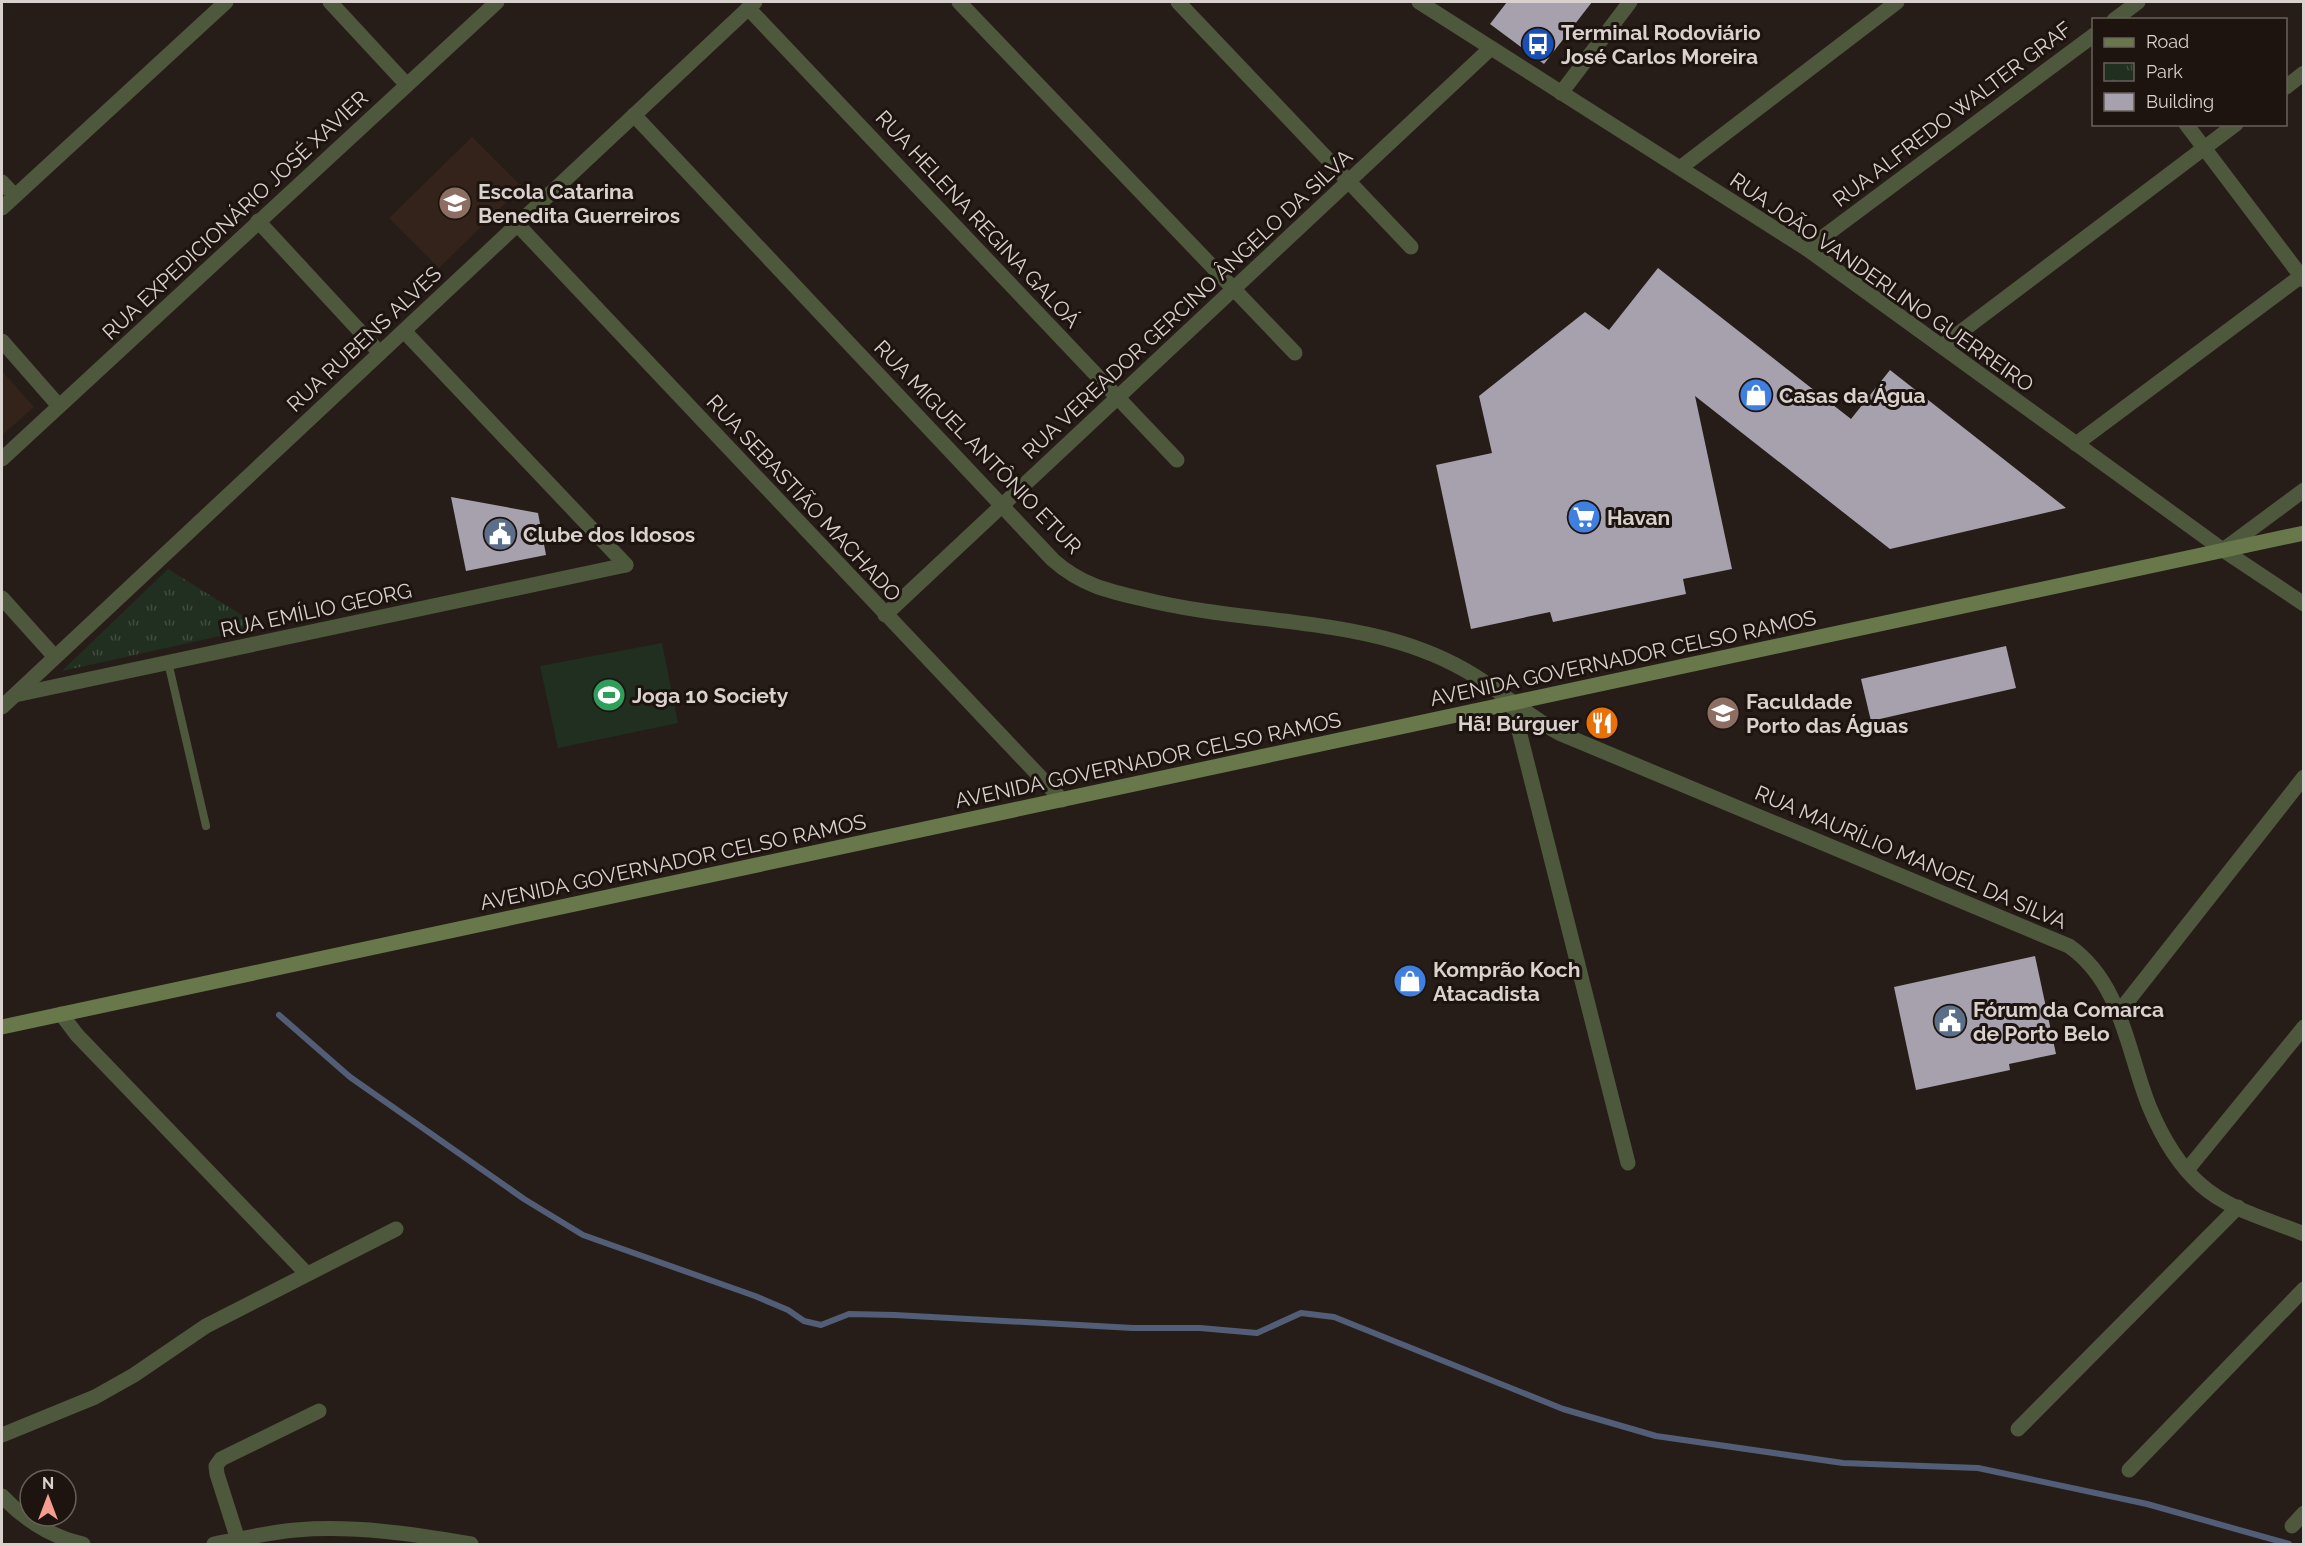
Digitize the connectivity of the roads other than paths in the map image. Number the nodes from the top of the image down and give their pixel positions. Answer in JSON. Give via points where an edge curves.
{"nodes":[{"id":1,"x":226,"y":2,"type":"edge"},
{"id":2,"x":330,"y":2,"type":"edge"},
{"id":3,"x":496,"y":2,"type":"edge"},
{"id":4,"x":959,"y":2,"type":"edge"},
{"id":5,"x":1178,"y":2,"type":"edge"},
{"id":6,"x":1419,"y":2,"type":"edge"},
{"id":7,"x":1630,"y":2,"type":"edge"},
{"id":8,"x":1897,"y":2,"type":"edge"},
{"id":9,"x":2138,"y":2,"type":"edge"},
{"id":10,"x":752,"y":4,"type":"edge"},
{"id":11,"x":2117,"y":18,"type":"edge"},
{"id":12,"x":2092,"y":35,"type":"edge"},
{"id":13,"x":1491,"y":48,"type":"junction"},
{"id":14,"x":2304,"y":74,"type":"edge"},
{"id":15,"x":406,"y":85,"type":"junction"},
{"id":16,"x":2287,"y":86,"type":"edge"},
{"id":17,"x":1561,"y":93,"type":"junction"},
{"id":18,"x":634,"y":115,"type":"junction"},
{"id":19,"x":2188,"y":126,"type":"edge"},
{"id":20,"x":2233,"y":126,"type":"edge"},
{"id":21,"x":2204,"y":148,"type":"junction"},
{"id":22,"x":1680,"y":168,"type":"junction"},
{"id":23,"x":1349,"y":181,"type":"junction"},
{"id":24,"x":2,"y":182,"type":"edge"},
{"id":25,"x":15,"y":196,"type":"junction"},
{"id":26,"x":2,"y":208,"type":"edge"},
{"id":27,"x":258,"y":221,"type":"junction"},
{"id":28,"x":517,"y":224,"type":"junction"},
{"id":29,"x":1412,"y":247,"type":"dead end"},
{"id":30,"x":1807,"y":249,"type":"junction"},
{"id":31,"x":2302,"y":277,"type":"edge"},
{"id":32,"x":1234,"y":288,"type":"junction"},
{"id":33,"x":404,"y":331,"type":"junction"},
{"id":34,"x":2,"y":341,"type":"edge"},
{"id":35,"x":1942,"y":346,"type":"junction"},
{"id":36,"x":380,"y":353,"type":"junction"},
{"id":37,"x":1295,"y":353,"type":"dead end"},
{"id":38,"x":1117,"y":398,"type":"junction"},
{"id":39,"x":59,"y":406,"type":"junction"},
{"id":40,"x":2076,"y":444,"type":"junction"},
{"id":41,"x":2,"y":459,"type":"edge"},
{"id":42,"x":1177,"y":460,"type":"dead end"},
{"id":43,"x":2304,"y":490,"type":"edge"},
{"id":44,"x":1002,"y":506,"type":"junction"},
{"id":45,"x":2304,"y":533,"type":"edge"},
{"id":46,"x":2223,"y":550,"type":"junction"},
{"id":47,"x":2,"y":598,"type":"edge"},
{"id":48,"x":2304,"y":604,"type":"edge"},
{"id":49,"x":885,"y":615,"type":"junction"},
{"id":50,"x":55,"y":657,"type":"junction"},
{"id":51,"x":168,"y":662,"type":"junction"},
{"id":52,"x":15,"y":695,"type":"junction"},
{"id":53,"x":1512,"y":703,"type":"junction"},
{"id":54,"x":2,"y":707,"type":"edge"},
{"id":55,"x":2304,"y":777,"type":"edge"},
{"id":56,"x":1062,"y":800,"type":"junction"},
{"id":57,"x":206,"y":826,"type":"dead end"},
{"id":58,"x":2119,"y":1012,"type":"junction"},
{"id":59,"x":61,"y":1014,"type":"junction"},
{"id":60,"x":2,"y":1027,"type":"edge"},
{"id":61,"x":2304,"y":1027,"type":"edge"},
{"id":62,"x":1628,"y":1163,"type":"dead end"},
{"id":63,"x":2187,"y":1170,"type":"junction"},
{"id":64,"x":2238,"y":1207,"type":"junction"},
{"id":65,"x":396,"y":1229,"type":"dead end"},
{"id":66,"x":2302,"y":1231,"type":"edge"},
{"id":67,"x":307,"y":1274,"type":"junction"},
{"id":68,"x":2304,"y":1289,"type":"edge"},
{"id":69,"x":319,"y":1410,"type":"dead end"},
{"id":70,"x":2018,"y":1429,"type":"dead end"},
{"id":71,"x":2,"y":1435,"type":"edge"},
{"id":72,"x":2129,"y":1470,"type":"dead end"},
{"id":73,"x":2,"y":1496,"type":"edge"},
{"id":74,"x":2304,"y":1513,"type":"edge"},
{"id":75,"x":2292,"y":1526,"type":"dead end"},
{"id":76,"x":238,"y":1540,"type":"junction"},
{"id":77,"x":83,"y":1545,"type":"edge"},
{"id":78,"x":214,"y":1545,"type":"edge"},
{"id":79,"x":471,"y":1545,"type":"edge"}],
"edges":[{"from":1,"to":25,"type":"street"},
{"from":2,"to":15,"type":"street"},
{"from":3,"to":15,"type":"street","name":"RUA EXPEDICIONÁRIO JOSÉ XAVIER"},
{"from":4,"to":32,"type":"street"},
{"from":5,"to":23,"type":"street"},
{"from":6,"to":13,"type":"street","name":"RUA JOÃO VANDERLINO GUERREIRO"},
{"from":7,"to":17,"type":"street"},
{"from":8,"to":22,"type":"street"},
{"from":9,"to":11,"type":"street"},
{"from":10,"to":18,"type":"street","name":"RUA RUBENS ALVES"},
{"from":10,"to":38,"type":"street","name":"RUA HELENA REGINA GALOÁ"},
{"from":12,"to":30,"type":"street","name":"RUA ALFREDO WALTER GRAF"},
{"from":13,"to":17,"type":"street","name":"RUA JOÃO VANDERLINO GUERREIRO"},
{"from":13,"to":23,"type":"street","name":"RUA VEREADOR GERCINO ÂNGELO DA SILVA"},
{"from":14,"to":16,"type":"street"},
{"from":15,"to":27,"type":"street","name":"RUA EXPEDICIONÁRIO JOSÉ XAVIER"},
{"from":17,"to":22,"type":"street","name":"RUA JOÃO VANDERLINO GUERREIRO"},
{"from":18,"to":28,"type":"street","name":"RUA RUBENS ALVES"},
{"from":18,"to":44,"type":"street","name":"RUA MIGUEL ANTÔNIO ETUR"},
{"from":19,"to":21,"type":"street"},
{"from":20,"to":21,"type":"street"},
{"from":21,"to":31,"type":"street"},
{"from":21,"to":35,"type":"street"},
{"from":22,"to":30,"type":"street","name":"RUA JOÃO VANDERLINO GUERREIRO"},
{"from":23,"to":29,"type":"street"},
{"from":23,"to":32,"type":"street","name":"RUA VEREADOR GERCINO ÂNGELO DA SILVA"},
{"from":24,"to":25,"type":"street"},
{"from":25,"to":26,"type":"street"},
{"from":27,"to":36,"type":"street"},
{"from":27,"to":39,"type":"street","name":"RUA EXPEDICIONÁRIO JOSÉ XAVIER"},
{"from":28,"to":33,"type":"street","name":"RUA RUBENS ALVES"},
{"from":28,"to":49,"type":"street","name":"RUA SEBASTIÃO MACHADO"},
{"from":30,"to":35,"type":"street","name":"RUA JOÃO VANDERLINO GUERREIRO"},
{"from":31,"to":40,"type":"street"},
{"from":32,"to":37,"type":"street"},
{"from":32,"to":38,"type":"street","name":"RUA VEREADOR GERCINO ÂNGELO DA SILVA"},
{"from":33,"to":36,"type":"street","name":"RUA RUBENS ALVES"},
{"from":33,"to":51,"type":"street","name":"RUA EMÍLIO GEORG","via":[[626,566]]},
{"from":34,"to":39,"type":"street"},
{"from":35,"to":40,"type":"street","name":"RUA JOÃO VANDERLINO GUERREIRO"},
{"from":36,"to":50,"type":"street","name":"RUA RUBENS ALVES"},
{"from":38,"to":42,"type":"street","name":"RUA HELENA REGINA GALOÁ"},
{"from":38,"to":44,"type":"street","name":"RUA VEREADOR GERCINO ÂNGELO DA SILVA"},
{"from":39,"to":41,"type":"street","name":"RUA EXPEDICIONÁRIO JOSÉ XAVIER"},
{"from":40,"to":46,"type":"street","name":"RUA JOÃO VANDERLINO GUERREIRO"},
{"from":43,"to":46,"type":"street"},
{"from":44,"to":49,"type":"street","name":"RUA VEREADOR GERCINO ÂNGELO DA SILVA"},
{"from":44,"to":53,"type":"street","name":"RUA MIGUEL ANTÔNIO ETUR","via":[[1059,565],[1089,584],[1185,609],[1329,628],[1398,642],[1461,668]]},
{"from":45,"to":46,"type":"main road","name":"AVENIDA GOVERNADOR CELSO RAMOS"},
{"from":46,"to":48,"type":"street","name":"RUA JOÃO VANDERLINO GUERREIRO"},
{"from":46,"to":53,"type":"main road","name":"AVENIDA GOVERNADOR CELSO RAMOS"},
{"from":47,"to":50,"type":"street"},
{"from":49,"to":56,"type":"street","name":"RUA SEBASTIÃO MACHADO"},
{"from":50,"to":52,"type":"street","name":"RUA RUBENS ALVES"},
{"from":51,"to":52,"type":"street","name":"RUA EMÍLIO GEORG"},
{"from":51,"to":57,"type":"lane"},
{"from":52,"to":54,"type":"street","name":"RUA RUBENS ALVES"},
{"from":53,"to":56,"type":"main road","name":"AVENIDA GOVERNADOR CELSO RAMOS"},
{"from":53,"to":58,"type":"street","name":"RUA MAURÍLIO MANOEL DA SILVA","via":[[1559,733],[2057,939],[2082,955],[2095,970]]},
{"from":53,"to":62,"type":"street"},
{"from":55,"to":58,"type":"street"},
{"from":56,"to":59,"type":"main road","name":"AVENIDA GOVERNADOR CELSO RAMOS"},
{"from":58,"to":63,"type":"street","name":"RUA MAURÍLIO MANOEL DA SILVA","via":[[2148,1105]]},
{"from":59,"to":60,"type":"main road","name":"AVENIDA GOVERNADOR CELSO RAMOS"},
{"from":59,"to":67,"type":"street"},
{"from":61,"to":63,"type":"street"},
{"from":63,"to":64,"type":"street","name":"RUA MAURÍLIO MANOEL DA SILVA","via":[[2202,1186]]},
{"from":64,"to":66,"type":"street","name":"RUA MAURÍLIO MANOEL DA SILVA"},
{"from":64,"to":70,"type":"street"},
{"from":65,"to":67,"type":"street"},
{"from":67,"to":71,"type":"street","via":[[206,1326],[114,1387]]},
{"from":68,"to":72,"type":"street"},
{"from":69,"to":76,"type":"street","via":[[221,1459],[216,1467]]},
{"from":73,"to":77,"type":"street","via":[[48,1532]]},
{"from":74,"to":75,"type":"street"},
{"from":76,"to":78,"type":"street"},
{"from":76,"to":79,"type":"street","via":[[334,1528],[395,1532]]}]}
